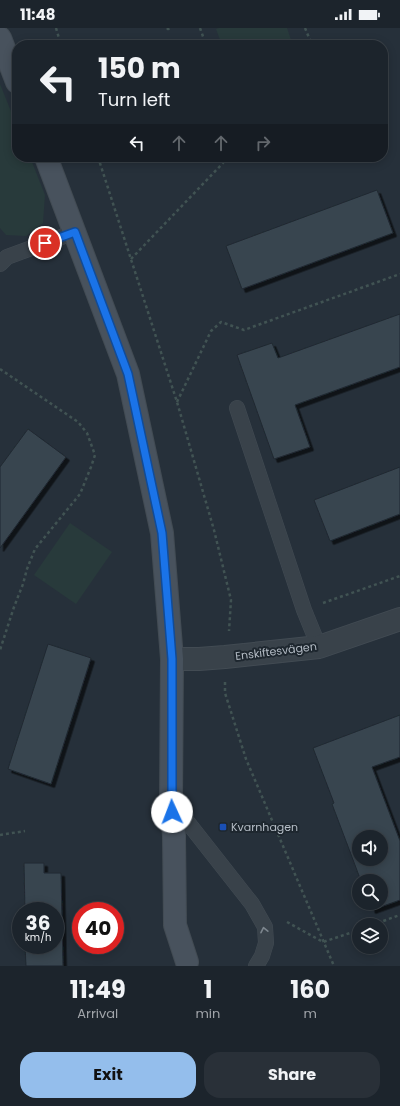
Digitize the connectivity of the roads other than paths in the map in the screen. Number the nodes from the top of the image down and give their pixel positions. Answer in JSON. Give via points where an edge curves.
{"nodes":[{"id":1,"x":0,"y":38,"type":"edge"},
{"id":2,"x":12,"y":69,"type":"edge"},
{"id":3,"x":48,"y":162,"type":"edge"},
{"id":4,"x":75,"y":232,"type":"junction"},
{"id":5,"x":0,"y":264,"type":"edge"},
{"id":6,"x":237,"y":408,"type":"dead end"},
{"id":7,"x":400,"y":619,"type":"edge"},
{"id":8,"x":319,"y":647,"type":"junction"},
{"id":9,"x":172,"y":659,"type":"junction"},
{"id":10,"x":171,"y":800,"type":"junction"},
{"id":11,"x":188,"y":964,"type":"edge"},
{"id":12,"x":256,"y":966,"type":"edge"}],
"edges":[{"from":1,"to":2,"type":"street"},
{"from":3,"to":4,"type":"street"},
{"from":4,"to":5,"type":"lane","via":[[7,257]]},
{"from":4,"to":9,"type":"street","via":[[128,374],[162,533]]},
{"from":6,"to":8,"type":"lane","via":[[304,610]]},
{"from":7,"to":8,"type":"street","name":"Enskiftesvägen"},
{"from":8,"to":9,"type":"street","name":"Enskiftesvägen","via":[[225,657]]},
{"from":9,"to":10,"type":"street"},
{"from":10,"to":11,"type":"street","via":[[175,925]]},
{"from":12,"to":10,"type":"lane","one_way":true,"via":[[266,943],[265,927],[252,904]]}]}
